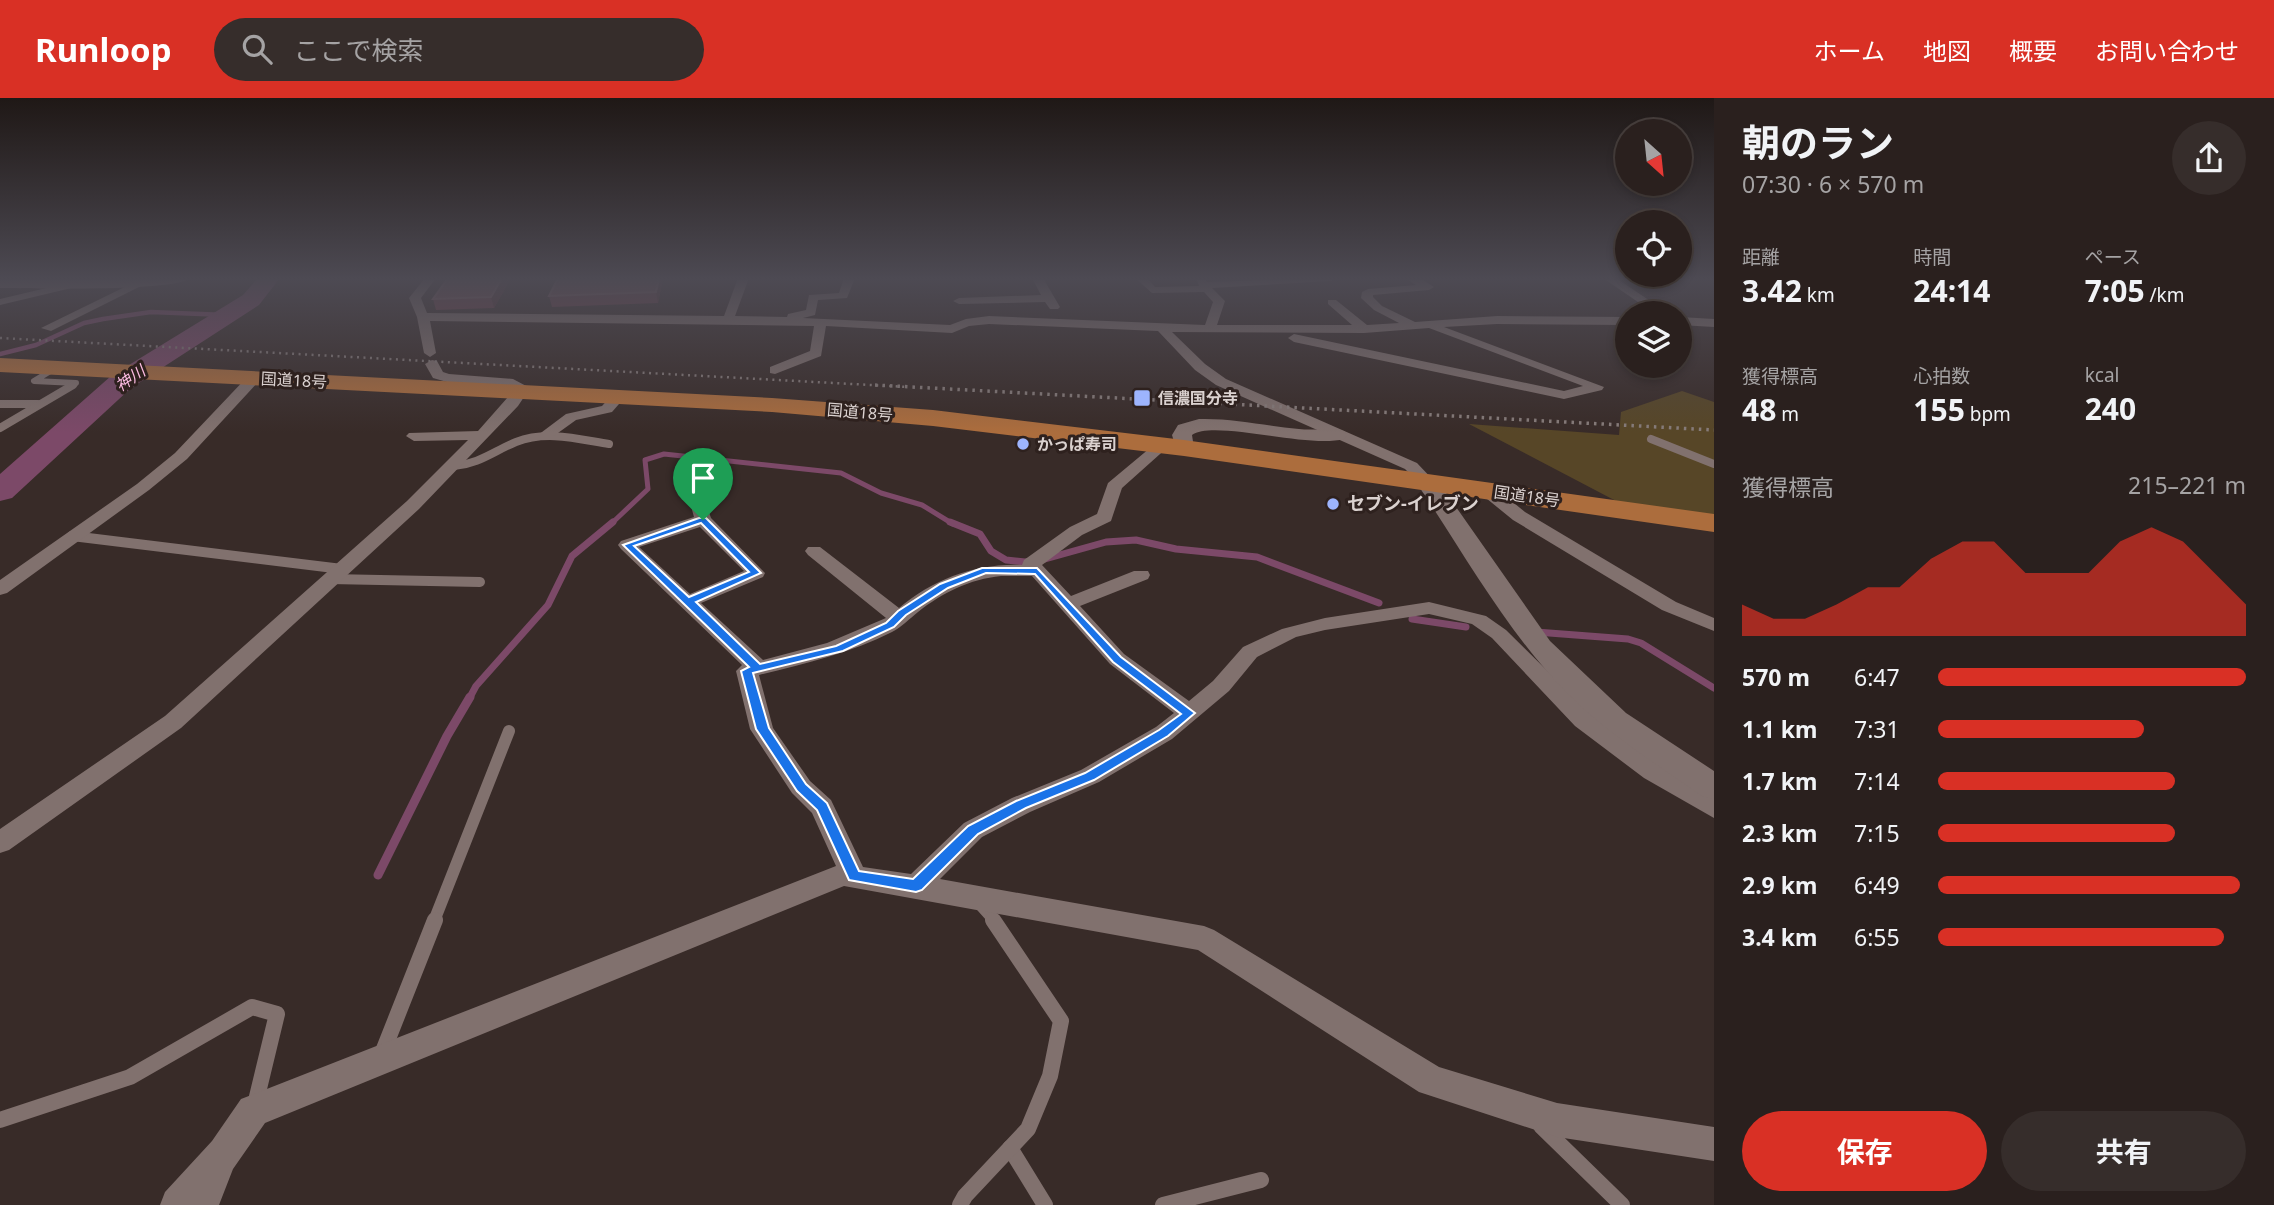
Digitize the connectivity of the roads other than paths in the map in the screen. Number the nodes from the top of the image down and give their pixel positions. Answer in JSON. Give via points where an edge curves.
{"nodes":[{"id":1,"x":425,"y":330,"type":"edge"},
{"id":2,"x":820,"y":330,"type":"edge"},
{"id":3,"x":1163,"y":330,"type":"edge"},
{"id":4,"x":1259,"y":330,"type":"edge"},
{"id":5,"x":1432,"y":330,"type":"edge"},
{"id":6,"x":0,"y":365,"type":"edge"},
{"id":7,"x":62,"y":368,"type":"junction"},
{"id":8,"x":775,"y":370,"type":"dead end"},
{"id":9,"x":247,"y":378,"type":"junction"},
{"id":10,"x":521,"y":391,"type":"junction"},
{"id":11,"x":619,"y":396,"type":"junction"},
{"id":12,"x":0,"y":404,"type":"edge"},
{"id":13,"x":40,"y":404,"type":"junction"},
{"id":14,"x":0,"y":428,"type":"edge"},
{"id":15,"x":483,"y":435,"type":"junction"},
{"id":16,"x":546,"y":435,"type":"junction"},
{"id":17,"x":1337,"y":435,"type":"junction"},
{"id":18,"x":414,"y":436,"type":"dead end"},
{"id":19,"x":1651,"y":439,"type":"dead end"},
{"id":20,"x":609,"y":444,"type":"dead end"},
{"id":21,"x":1172,"y":447,"type":"junction"},
{"id":22,"x":1714,"y":464,"type":"edge"},
{"id":23,"x":454,"y":466,"type":"junction"},
{"id":24,"x":1427,"y":481,"type":"junction"},
{"id":25,"x":1488,"y":490,"type":"junction"},
{"id":26,"x":696,"y":495,"type":"dead end"},
{"id":27,"x":703,"y":520,"type":"junction"},
{"id":28,"x":1714,"y":523,"type":"edge"},
{"id":29,"x":72,"y":536,"type":"junction"},
{"id":30,"x":814,"y":551,"type":"dead end"},
{"id":31,"x":1037,"y":571,"type":"junction"},
{"id":32,"x":336,"y":574,"type":"junction"},
{"id":33,"x":1142,"y":575,"type":"dead end"},
{"id":34,"x":480,"y":582,"type":"dead end"},
{"id":35,"x":0,"y":589,"type":"edge"},
{"id":36,"x":689,"y":601,"type":"junction"},
{"id":37,"x":1067,"y":604,"type":"junction"},
{"id":38,"x":898,"y":617,"type":"junction"},
{"id":39,"x":1714,"y":625,"type":"edge"},
{"id":40,"x":758,"y":668,"type":"junction"},
{"id":41,"x":1189,"y":713,"type":"junction"},
{"id":42,"x":509,"y":731,"type":"dead end"},
{"id":43,"x":1714,"y":788,"type":"edge"},
{"id":44,"x":1714,"y":808,"type":"edge"},
{"id":45,"x":0,"y":843,"type":"edge"},
{"id":46,"x":854,"y":876,"type":"junction"},
{"id":47,"x":916,"y":886,"type":"junction"},
{"id":48,"x":974,"y":897,"type":"junction"},
{"id":49,"x":380,"y":1060,"type":"junction"},
{"id":50,"x":1524,"y":1110,"type":"junction"},
{"id":51,"x":253,"y":1111,"type":"junction"},
{"id":52,"x":0,"y":1120,"type":"edge"},
{"id":53,"x":1714,"y":1144,"type":"edge"},
{"id":54,"x":1010,"y":1148,"type":"junction"},
{"id":55,"x":224,"y":1153,"type":"junction"},
{"id":56,"x":1261,"y":1180,"type":"dead end"},
{"id":57,"x":178,"y":1205,"type":"edge"},
{"id":58,"x":201,"y":1205,"type":"edge"},
{"id":59,"x":960,"y":1205,"type":"edge"},
{"id":60,"x":1045,"y":1205,"type":"edge"},
{"id":61,"x":1163,"y":1205,"type":"edge"},
{"id":62,"x":1622,"y":1205,"type":"edge"}],
"edges":[{"from":1,"to":10,"type":"street","via":[[438,375],[513,383],[523,386]]},
{"from":2,"to":8,"type":"street","via":[[816,353]]},
{"from":3,"to":17,"type":"street","via":[[1221,382]]},
{"from":4,"to":5,"type":"street","via":[[1564,396],[1597,387]]},
{"from":6,"to":7,"type":"highway","name":"国道18号"},
{"from":7,"to":9,"type":"highway","name":"国道18号"},
{"from":7,"to":13,"type":"lane","via":[[34,381],[76,383]]},
{"from":9,"to":10,"type":"highway","name":"国道18号"},
{"from":9,"to":29,"type":"street","via":[[181,456]]},
{"from":10,"to":11,"type":"highway","name":"国道18号"},
{"from":10,"to":15,"type":"street"},
{"from":11,"to":16,"type":"street","via":[[607,409],[571,417]]},
{"from":11,"to":21,"type":"highway","name":"国道18号","via":[[920,417]]},
{"from":12,"to":13,"type":"lane"},
{"from":13,"to":14,"type":"lane"},
{"from":15,"to":18,"type":"street"},
{"from":15,"to":23,"type":"street"},
{"from":16,"to":20,"type":"lane"},
{"from":16,"to":23,"type":"lane","via":[[517,441],[474,466]]},
{"from":17,"to":21,"type":"street","via":[[1303,437],[1192,426]]},
{"from":17,"to":24,"type":"street","via":[[1411,466]]},
{"from":19,"to":22,"type":"lane"},
{"from":21,"to":24,"type":"highway","name":"国道18号"},
{"from":21,"to":31,"type":"street","via":[[1114,486],[1105,517],[1052,547],[1031,564]]},
{"from":23,"to":32,"type":"street"},
{"from":24,"to":25,"type":"highway","name":"国道18号"},
{"from":24,"to":43,"type":"street","via":[[1540,647],[1615,720]]},
{"from":25,"to":28,"type":"highway","name":"国道18号"},
{"from":25,"to":39,"type":"street","via":[[1519,516],[1670,606]]},
{"from":26,"to":27,"type":"street"},
{"from":27,"to":36,"type":"street","via":[[756,573]]},
{"from":27,"to":36,"type":"street","via":[[628,545]]},
{"from":29,"to":32,"type":"lane"},
{"from":29,"to":35,"type":"street"},
{"from":30,"to":38,"type":"street"},
{"from":31,"to":37,"type":"street"},
{"from":31,"to":38,"type":"street","via":[[985,570],[944,586]]},
{"from":32,"to":34,"type":"lane"},
{"from":32,"to":45,"type":"street","via":[[173,722]]},
{"from":33,"to":37,"type":"street"},
{"from":36,"to":40,"type":"street"},
{"from":37,"to":41,"type":"street","via":[[1117,659]]},
{"from":38,"to":40,"type":"street","via":[[839,648]]},
{"from":40,"to":46,"type":"street","via":[[747,671],[762,729],[802,788],[822,807]]},
{"from":41,"to":44,"type":"street","via":[[1221,686],[1250,652],[1289,633],[1429,608],[1479,620],[1499,634],[1583,720],[1653,772]]},
{"from":41,"to":47,"type":"street","via":[[1090,776],[973,830]]},
{"from":42,"to":49,"type":"lane"},
{"from":46,"to":47,"type":"street"},
{"from":46,"to":49,"type":"street","via":[[843,874]]},
{"from":47,"to":48,"type":"street"},
{"from":48,"to":50,"type":"street","via":[[1204,939],[1431,1081]]},
{"from":48,"to":54,"type":"lane","via":[[1061,1021],[1050,1076],[1028,1129]]},
{"from":49,"to":51,"type":"street"},
{"from":50,"to":53,"type":"street","via":[[1557,1120]]},
{"from":50,"to":62,"type":"lane"},
{"from":51,"to":52,"type":"lane","via":[[277,1014],[252,1007],[130,1077]]},
{"from":51,"to":55,"type":"street"},
{"from":54,"to":59,"type":"lane"},
{"from":54,"to":60,"type":"lane"},
{"from":55,"to":57,"type":"street"},
{"from":55,"to":58,"type":"street"},
{"from":56,"to":61,"type":"lane"}]}
